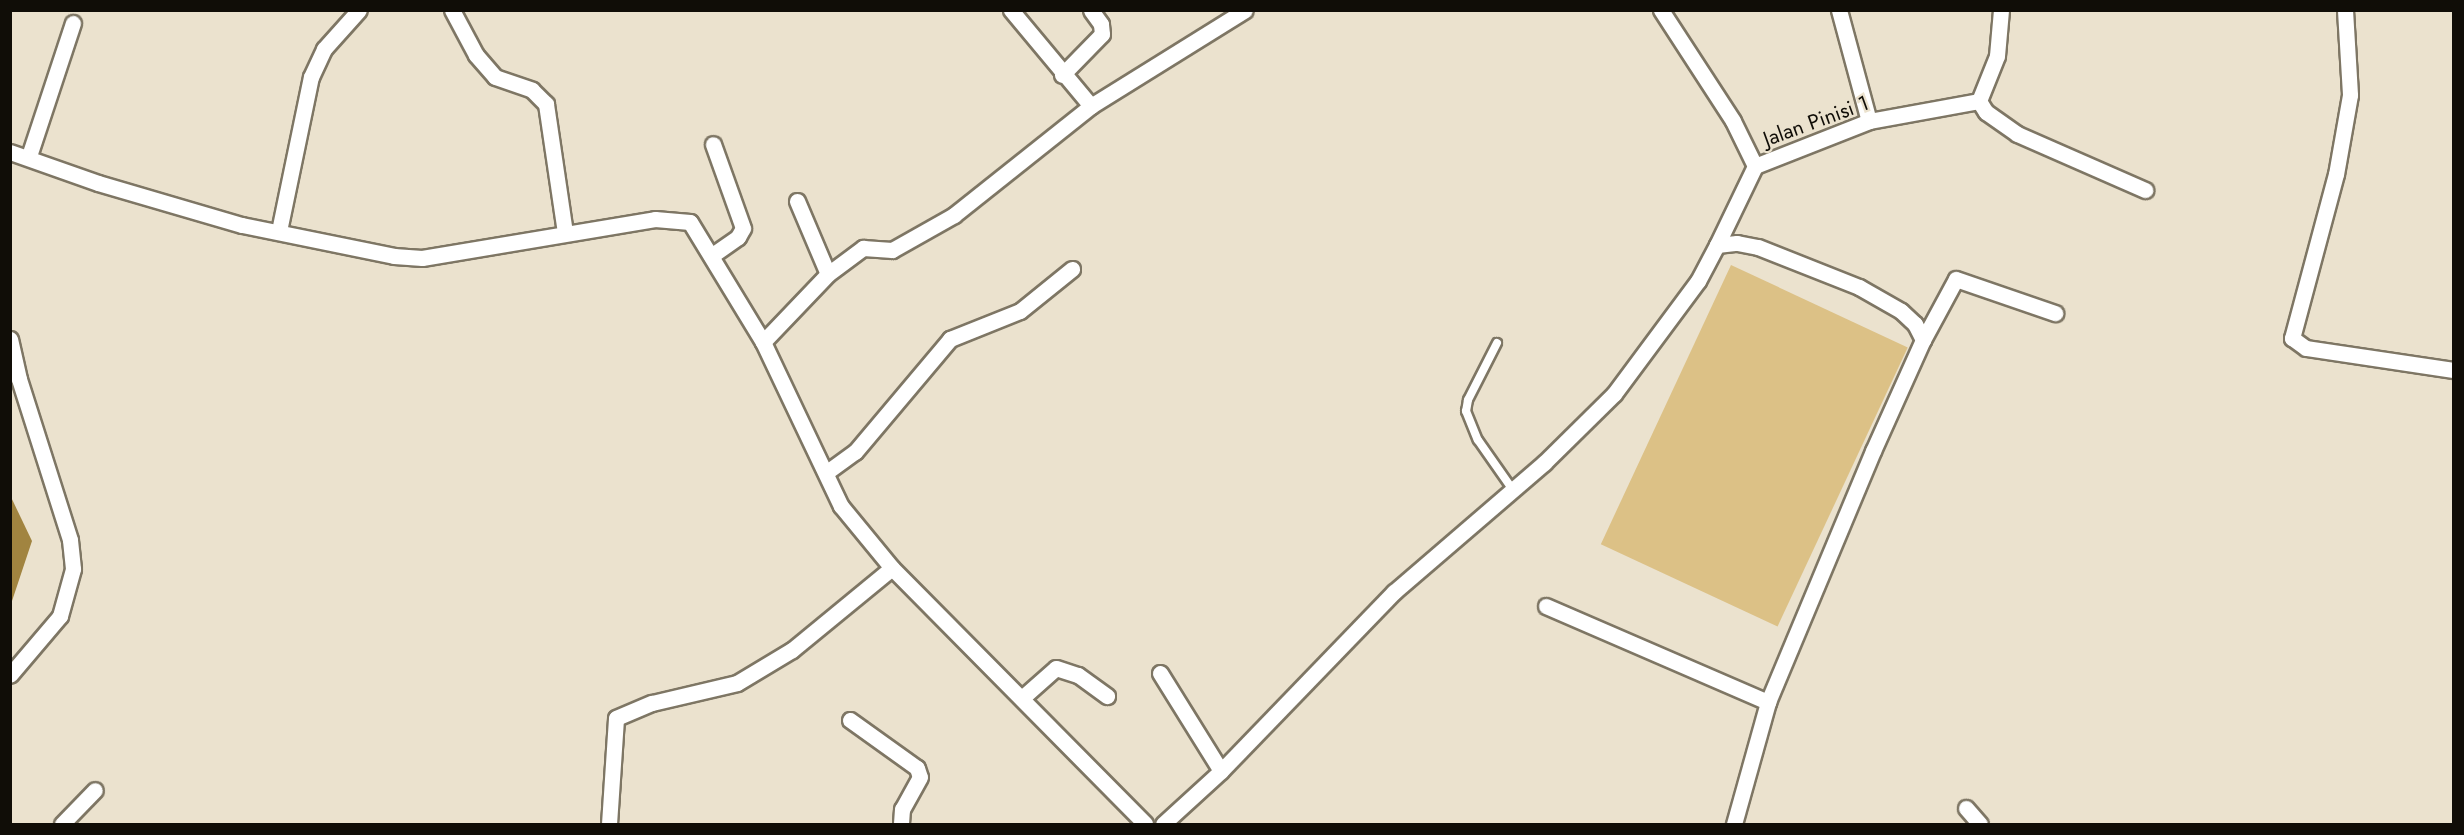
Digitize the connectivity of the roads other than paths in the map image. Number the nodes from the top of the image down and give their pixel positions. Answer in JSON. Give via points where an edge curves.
{"nodes":[{"id":1,"x":359,"y":10,"type":"edge"},
{"id":2,"x":452,"y":10,"type":"edge"},
{"id":3,"x":1011,"y":10,"type":"edge"},
{"id":4,"x":1091,"y":10,"type":"edge"},
{"id":5,"x":1245,"y":10,"type":"edge"},
{"id":6,"x":1661,"y":10,"type":"edge"},
{"id":7,"x":1839,"y":10,"type":"edge"},
{"id":8,"x":2001,"y":10,"type":"edge"},
{"id":9,"x":2345,"y":10,"type":"edge"},
{"id":10,"x":73,"y":23,"type":"dead end"},
{"id":11,"x":1062,"y":75,"type":"junction"},
{"id":12,"x":1978,"y":101,"type":"junction"},
{"id":13,"x":1091,"y":106,"type":"junction"},
{"id":14,"x":1869,"y":121,"type":"junction"},
{"id":15,"x":713,"y":144,"type":"dead end"},
{"id":16,"x":10,"y":152,"type":"edge"},
{"id":17,"x":29,"y":156,"type":"junction"},
{"id":18,"x":1755,"y":166,"type":"junction"},
{"id":19,"x":2145,"y":190,"type":"dead end"},
{"id":20,"x":797,"y":201,"type":"dead end"},
{"id":21,"x":279,"y":231,"type":"junction"},
{"id":22,"x":565,"y":233,"type":"junction"},
{"id":23,"x":1717,"y":245,"type":"junction"},
{"id":24,"x":711,"y":256,"type":"junction"},
{"id":25,"x":1072,"y":269,"type":"dead end"},
{"id":26,"x":828,"y":274,"type":"junction"},
{"id":27,"x":2055,"y":313,"type":"dead end"},
{"id":28,"x":10,"y":339,"type":"edge"},
{"id":29,"x":1923,"y":340,"type":"junction"},
{"id":30,"x":763,"y":342,"type":"junction"},
{"id":31,"x":1497,"y":343,"type":"dead end"},
{"id":32,"x":2454,"y":370,"type":"edge"},
{"id":33,"x":826,"y":472,"type":"junction"},
{"id":34,"x":1513,"y":490,"type":"junction"},
{"id":35,"x":892,"y":568,"type":"junction"},
{"id":36,"x":1546,"y":606,"type":"dead end"},
{"id":37,"x":1160,"y":673,"type":"dead end"},
{"id":38,"x":10,"y":675,"type":"edge"},
{"id":39,"x":1107,"y":696,"type":"dead end"},
{"id":40,"x":1022,"y":698,"type":"junction"},
{"id":41,"x":1768,"y":702,"type":"junction"},
{"id":42,"x":850,"y":720,"type":"dead end"},
{"id":43,"x":1221,"y":771,"type":"junction"},
{"id":44,"x":96,"y":790,"type":"dead end"},
{"id":45,"x":1966,"y":808,"type":"dead end"},
{"id":46,"x":62,"y":825,"type":"edge"},
{"id":47,"x":609,"y":825,"type":"edge"},
{"id":48,"x":901,"y":825,"type":"edge"},
{"id":49,"x":1145,"y":825,"type":"edge"},
{"id":50,"x":1162,"y":825,"type":"edge"},
{"id":51,"x":1734,"y":825,"type":"edge"},
{"id":52,"x":1980,"y":825,"type":"edge"}],
"edges":[{"from":1,"to":21,"type":"street","via":[[324,49],[311,77]]},
{"from":2,"to":22,"type":"street","via":[[476,55],[495,77],[532,90],[546,104]]},
{"from":3,"to":11,"type":"street"},
{"from":4,"to":11,"type":"street","via":[[1101,24],[1102,34]]},
{"from":5,"to":13,"type":"street"},
{"from":6,"to":18,"type":"street","via":[[1733,121]]},
{"from":7,"to":14,"type":"street"},
{"from":8,"to":12,"type":"street","via":[[1996,57]]},
{"from":9,"to":32,"type":"street","via":[[2350,95],[2336,174],[2292,338],[2306,348]]},
{"from":10,"to":17,"type":"street"},
{"from":11,"to":13,"type":"street"},
{"from":12,"to":14,"type":"street","name":"Jalan Pinisi 1"},
{"from":12,"to":19,"type":"street","via":[[1986,112],[2017,134]]},
{"from":13,"to":26,"type":"street","via":[[954,215],[892,250],[867,246]]},
{"from":14,"to":18,"type":"street","name":"Jalan Pinisi 1"},
{"from":15,"to":24,"type":"street","via":[[743,228],[738,237]]},
{"from":16,"to":17,"type":"street"},
{"from":17,"to":21,"type":"street","via":[[98,183],[242,225]]},
{"from":18,"to":23,"type":"street","name":"Jalan Pinisi 1"},
{"from":20,"to":26,"type":"street"},
{"from":21,"to":22,"type":"street","via":[[394,256],[422,258]]},
{"from":22,"to":24,"type":"street","via":[[681,218],[690,222]]},
{"from":23,"to":29,"type":"street","via":[[1758,247],[1859,287],[1900,311],[1915,324]]},
{"from":23,"to":34,"type":"street","name":"Jalan Pinisi 1","via":[[1698,281],[1614,394]]},
{"from":24,"to":30,"type":"street"},
{"from":25,"to":33,"type":"street","via":[[1020,311],[950,339],[855,452]]},
{"from":26,"to":30,"type":"street"},
{"from":27,"to":29,"type":"street","via":[[1956,279]]},
{"from":28,"to":38,"type":"street","via":[[22,390],[70,540],[73,570],[60,616]]},
{"from":29,"to":41,"type":"street"},
{"from":30,"to":33,"type":"street"},
{"from":31,"to":34,"type":"lane","via":[[1466,411],[1478,440]]},
{"from":33,"to":35,"type":"street","via":[[842,506]]},
{"from":34,"to":43,"type":"street","name":"Jalan Pinisi 1","via":[[1394,592]]},
{"from":35,"to":40,"type":"street"},
{"from":35,"to":47,"type":"street","via":[[792,650],[737,683],[652,704],[616,718]]},
{"from":36,"to":41,"type":"street"},
{"from":37,"to":43,"type":"street"},
{"from":39,"to":40,"type":"street","via":[[1078,675],[1056,668]]},
{"from":40,"to":49,"type":"street"},
{"from":41,"to":51,"type":"street"},
{"from":42,"to":48,"type":"street","via":[[917,768],[920,777],[902,809]]},
{"from":43,"to":50,"type":"street","name":"Jalan Pinisi 1"},
{"from":44,"to":46,"type":"street"},
{"from":45,"to":52,"type":"street"}]}
